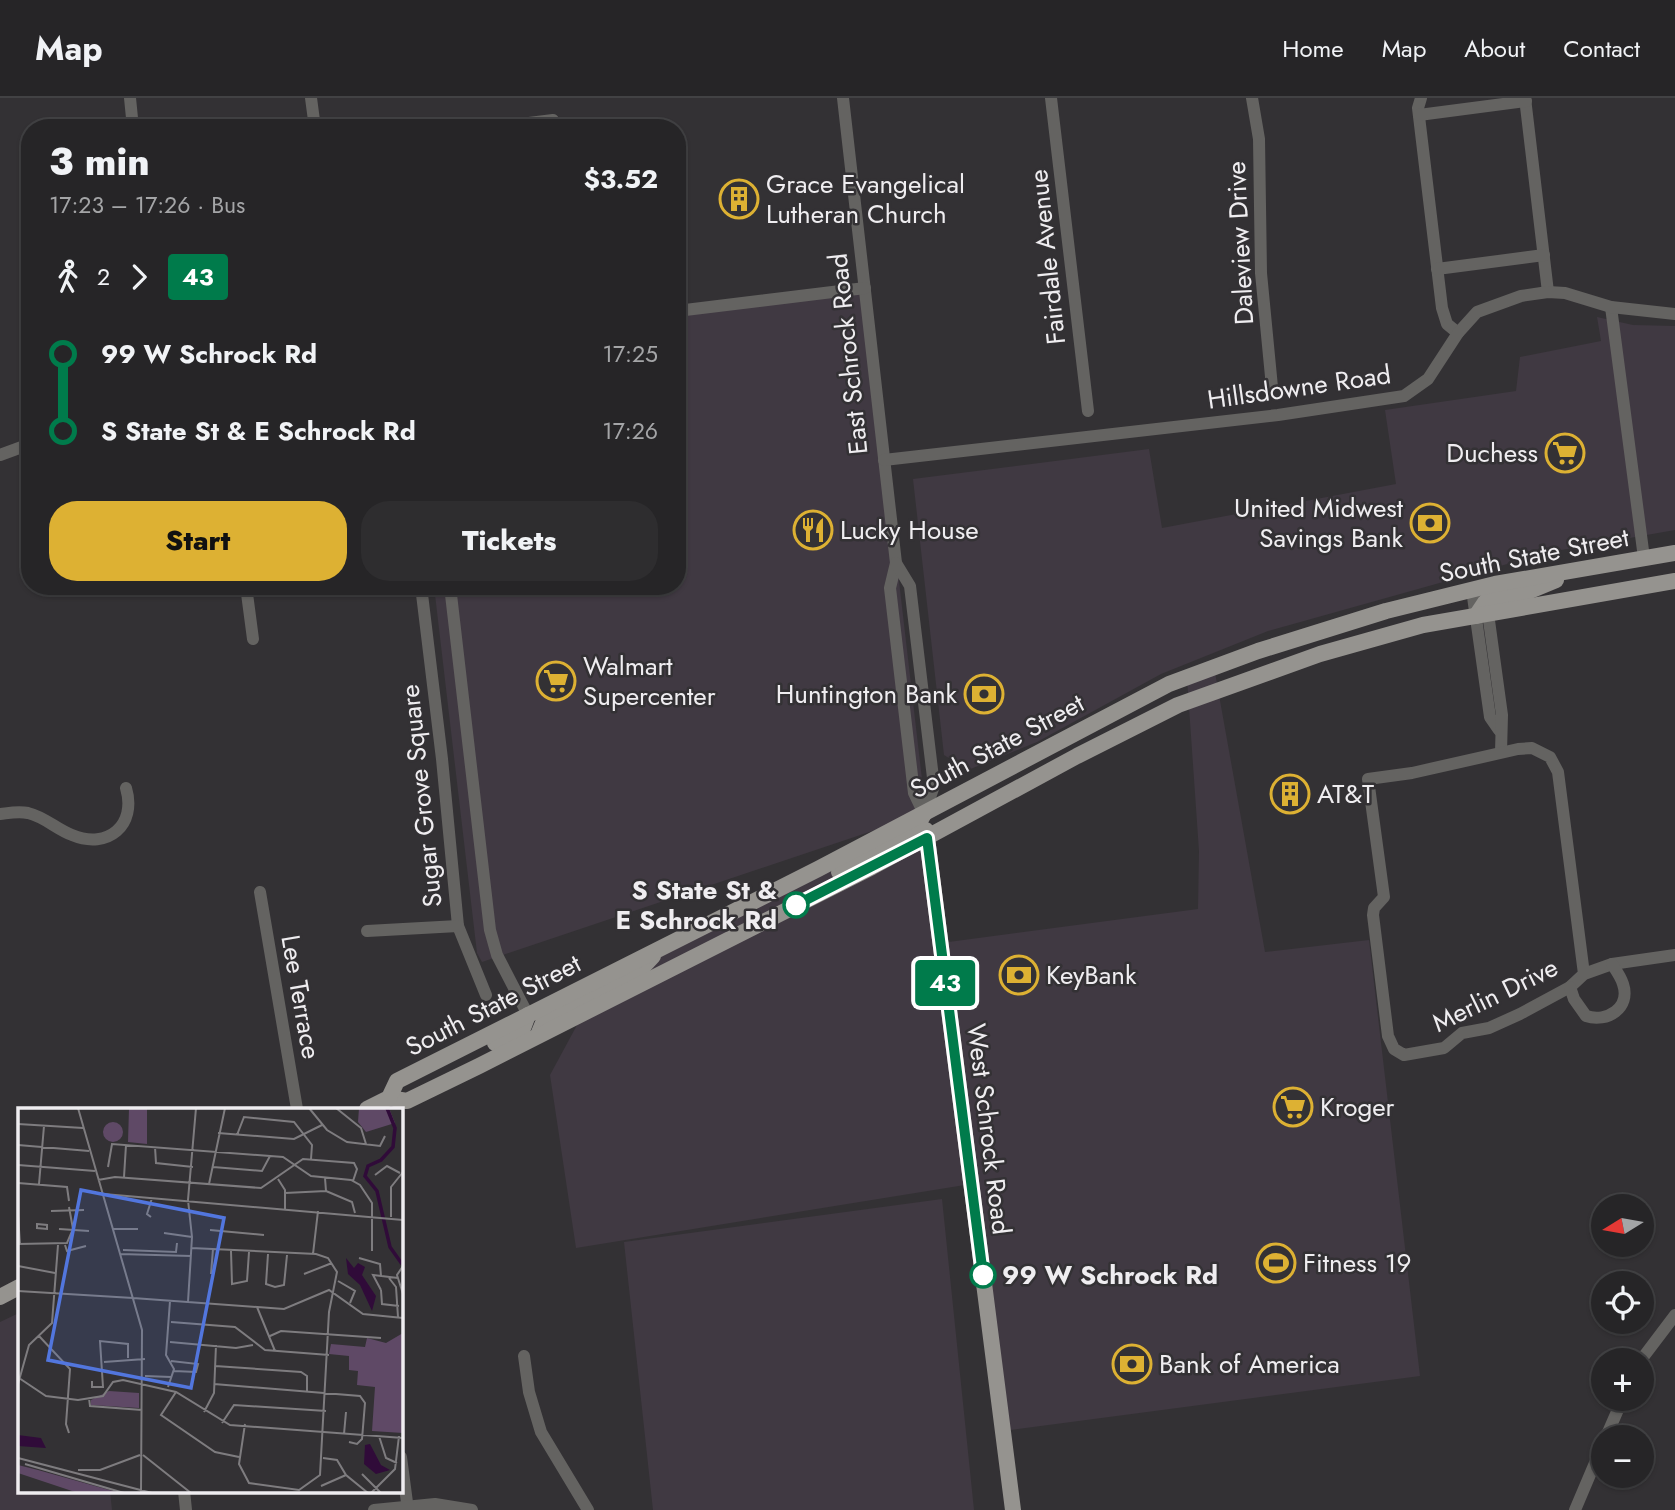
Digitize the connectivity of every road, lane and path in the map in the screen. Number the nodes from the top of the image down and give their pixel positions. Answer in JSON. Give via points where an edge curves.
{"nodes":[{"id":1,"x":130,"y":98,"type":"edge"},
{"id":2,"x":311,"y":98,"type":"edge"},
{"id":3,"x":844,"y":98,"type":"edge"},
{"id":4,"x":1051,"y":98,"type":"edge"},
{"id":5,"x":1252,"y":98,"type":"edge"},
{"id":6,"x":1421,"y":98,"type":"edge"},
{"id":7,"x":1525,"y":99,"type":"edge"},
{"id":8,"x":1419,"y":115,"type":"junction"},
{"id":9,"x":132,"y":119,"type":"edge"},
{"id":10,"x":314,"y":119,"type":"edge"},
{"id":11,"x":1544,"y":255,"type":"junction"},
{"id":12,"x":1437,"y":269,"type":"junction"},
{"id":13,"x":865,"y":288,"type":"junction"},
{"id":14,"x":1548,"y":292,"type":"junction"},
{"id":15,"x":1611,"y":307,"type":"junction"},
{"id":16,"x":686,"y":310,"type":"edge"},
{"id":17,"x":1675,"y":314,"type":"edge"},
{"id":18,"x":1458,"y":333,"type":"junction"},
{"id":19,"x":1272,"y":387,"type":"dead end"},
{"id":20,"x":1088,"y":411,"type":"dead end"},
{"id":21,"x":21,"y":447,"type":"edge"},
{"id":22,"x":0,"y":454,"type":"edge"},
{"id":23,"x":884,"y":460,"type":"junction"},
{"id":24,"x":1675,"y":553,"type":"edge"},
{"id":25,"x":1644,"y":558,"type":"junction"},
{"id":26,"x":896,"y":563,"type":"junction"},
{"id":27,"x":1675,"y":581,"type":"edge"},
{"id":28,"x":247,"y":595,"type":"edge"},
{"id":29,"x":422,"y":595,"type":"edge"},
{"id":30,"x":451,"y":595,"type":"edge"},
{"id":31,"x":1481,"y":601,"type":"junction"},
{"id":32,"x":1420,"y":603,"type":"junction"},
{"id":33,"x":1377,"y":613,"type":"junction"},
{"id":34,"x":253,"y":639,"type":"dead end"},
{"id":35,"x":1358,"y":643,"type":"junction"},
{"id":36,"x":1187,"y":678,"type":"junction"},
{"id":37,"x":1194,"y":699,"type":"junction"},
{"id":38,"x":1501,"y":752,"type":"junction"},
{"id":39,"x":1077,"y":756,"type":"junction"},
{"id":40,"x":126,"y":788,"type":"dead end"},
{"id":41,"x":0,"y":814,"type":"edge"},
{"id":42,"x":924,"y":814,"type":"junction"},
{"id":43,"x":927,"y":838,"type":"junction"},
{"id":44,"x":260,"y":892,"type":"dead end"},
{"id":45,"x":768,"y":918,"type":"junction"},
{"id":46,"x":458,"y":926,"type":"junction"},
{"id":47,"x":367,"y":931,"type":"dead end"},
{"id":48,"x":663,"y":946,"type":"junction"},
{"id":49,"x":1675,"y":955,"type":"edge"},
{"id":50,"x":1612,"y":964,"type":"junction"},
{"id":51,"x":1584,"y":974,"type":"junction"},
{"id":52,"x":1570,"y":987,"type":"junction"},
{"id":53,"x":486,"y":995,"type":"dead end"},
{"id":54,"x":528,"y":1015,"type":"junction"},
{"id":55,"x":538,"y":1035,"type":"junction"},
{"id":56,"x":453,"y":1053,"type":"junction"},
{"id":57,"x":440,"y":1084,"type":"junction"},
{"id":58,"x":389,"y":1098,"type":"junction"},
{"id":59,"x":407,"y":1101,"type":"junction"},
{"id":60,"x":297,"y":1108,"type":"edge"},
{"id":61,"x":369,"y":1108,"type":"edge"},
{"id":62,"x":18,"y":1288,"type":"edge"},
{"id":63,"x":0,"y":1297,"type":"edge"},
{"id":64,"x":1675,"y":1315,"type":"edge"},
{"id":65,"x":1650,"y":1348,"type":"edge"},
{"id":66,"x":524,"y":1356,"type":"dead end"},
{"id":67,"x":402,"y":1464,"type":"edge"},
{"id":68,"x":1591,"y":1471,"type":"edge"},
{"id":69,"x":184,"y":1492,"type":"edge"},
{"id":70,"x":408,"y":1507,"type":"edge"},
{"id":71,"x":187,"y":1510,"type":"edge"},
{"id":72,"x":374,"y":1510,"type":"edge"},
{"id":73,"x":472,"y":1510,"type":"edge"},
{"id":74,"x":588,"y":1510,"type":"edge"},
{"id":75,"x":1013,"y":1510,"type":"edge"},
{"id":76,"x":1574,"y":1510,"type":"edge"}],
"edges":[{"from":1,"to":9,"type":"street"},
{"from":2,"to":10,"type":"street"},
{"from":3,"to":13,"type":"street","name":"East Schrock Road"},
{"from":4,"to":20,"type":"street","name":"Fairdale Avenue"},
{"from":5,"to":19,"type":"street","name":"Daleview Drive","via":[[1259,139],[1261,273]]},
{"from":6,"to":8,"type":"street"},
{"from":7,"to":8,"type":"street"},
{"from":7,"to":11,"type":"street"},
{"from":8,"to":12,"type":"street"},
{"from":11,"to":12,"type":"street"},
{"from":11,"to":14,"type":"street"},
{"from":12,"to":18,"type":"street","via":[[1447,324]]},
{"from":13,"to":16,"type":"street"},
{"from":13,"to":23,"type":"street","name":"East Schrock Road"},
{"from":14,"to":15,"type":"street","name":"Hillsdowne Road"},
{"from":14,"to":18,"type":"street","name":"Hillsdowne Road","via":[[1488,306]]},
{"from":15,"to":17,"type":"street","name":"Hillsdowne Road"},
{"from":15,"to":25,"type":"street"},
{"from":18,"to":23,"type":"street","name":"Hillsdowne Road","via":[[1428,379],[1393,399]]},
{"from":21,"to":22,"type":"street"},
{"from":23,"to":26,"type":"street","name":"East Schrock Road"},
{"from":24,"to":25,"type":"main road","name":"South State Street"},
{"from":25,"to":31,"type":"main road","name":"South State Street","via":[[1575,570]]},
{"from":26,"to":42,"type":"street","name":"East Schrock Road","via":[[890,588],[914,793]]},
{"from":26,"to":42,"type":"street","name":"East Schrock Road","via":[[910,586],[934,786]]},
{"from":27,"to":31,"type":"main road","name":"South State Street"},
{"from":28,"to":34,"type":"street"},
{"from":29,"to":46,"type":"street","name":"Sugar Grove Square"},
{"from":30,"to":54,"type":"street","via":[[490,930],[497,955]]},
{"from":31,"to":32,"type":"main road","name":"South State Street"},
{"from":31,"to":35,"type":"main road","name":"South State Street","via":[[1423,625]]},
{"from":31,"to":38,"type":"street","via":[[1490,717],[1499,730]]},
{"from":32,"to":33,"type":"main road","name":"South State Street"},
{"from":32,"to":35,"type":"main road","via":[[1412,619],[1387,625]]},
{"from":33,"to":36,"type":"main road","name":"South State Street"},
{"from":33,"to":37,"type":"main road","via":[[1349,635],[1209,684]]},
{"from":35,"to":37,"type":"main road","name":"South State Street"},
{"from":36,"to":39,"type":"main road","via":[[1175,699],[1106,730]]},
{"from":36,"to":42,"type":"main road","name":"South State Street","via":[[1136,700]]},
{"from":37,"to":39,"type":"main road","name":"South State Street"},
{"from":38,"to":51,"type":"street","via":[[1532,748],[1555,763]]},
{"from":38,"to":52,"type":"street","name":"Merlin Drive","via":[[1368,779],[1384,897],[1373,915],[1390,1044],[1404,1055],[1444,1048],[1462,1033],[1489,1028]]},
{"from":39,"to":43,"type":"main road","name":"South State Street"},
{"from":40,"to":41,"type":"street","via":[[131,803],[127,819],[117,831],[103,836],[74,836],[30,814]]},
{"from":42,"to":43,"type":"main road","name":"East Schrock Road"},
{"from":42,"to":45,"type":"main road","via":[[914,831],[778,905]]},
{"from":42,"to":48,"type":"main road","name":"South State Street"},
{"from":43,"to":45,"type":"main road","name":"South State Street"},
{"from":43,"to":75,"type":"main road","name":"West Schrock Road"},
{"from":44,"to":60,"type":"street","name":"Lee Terrace"},
{"from":45,"to":55,"type":"main road","name":"South State Street"},
{"from":46,"to":47,"type":"street"},
{"from":46,"to":53,"type":"street","name":"Sugar Grove Square"},
{"from":48,"to":54,"type":"main road","name":"South State Street"},
{"from":48,"to":55,"type":"main road","via":[[640,970],[545,1018]]},
{"from":49,"to":50,"type":"street"},
{"from":50,"to":51,"type":"street"},
{"from":50,"to":52,"type":"street","via":[[1624,993],[1613,1015],[1586,1016]]},
{"from":51,"to":52,"type":"street","name":"Merlin Drive"},
{"from":54,"to":56,"type":"main road","name":"South State Street"},
{"from":54,"to":57,"type":"main road","via":[[522,1031],[461,1060]]},
{"from":55,"to":57,"type":"main road","name":"South State Street"},
{"from":56,"to":58,"type":"main road","name":"South State Street","via":[[397,1081]]},
{"from":56,"to":59,"type":"main road","via":[[436,1072],[407,1089]]},
{"from":57,"to":59,"type":"main road","name":"South State Street"},
{"from":58,"to":59,"type":"main road","name":"South State Street"},
{"from":58,"to":61,"type":"main road","name":"South State Street"},
{"from":62,"to":63,"type":"main road"},
{"from":64,"to":65,"type":"street"},
{"from":66,"to":74,"type":"street","via":[[541,1432]]},
{"from":67,"to":70,"type":"street"},
{"from":68,"to":76,"type":"street"},
{"from":69,"to":71,"type":"street"},
{"from":70,"to":72,"type":"street"},
{"from":70,"to":73,"type":"street"}]}
